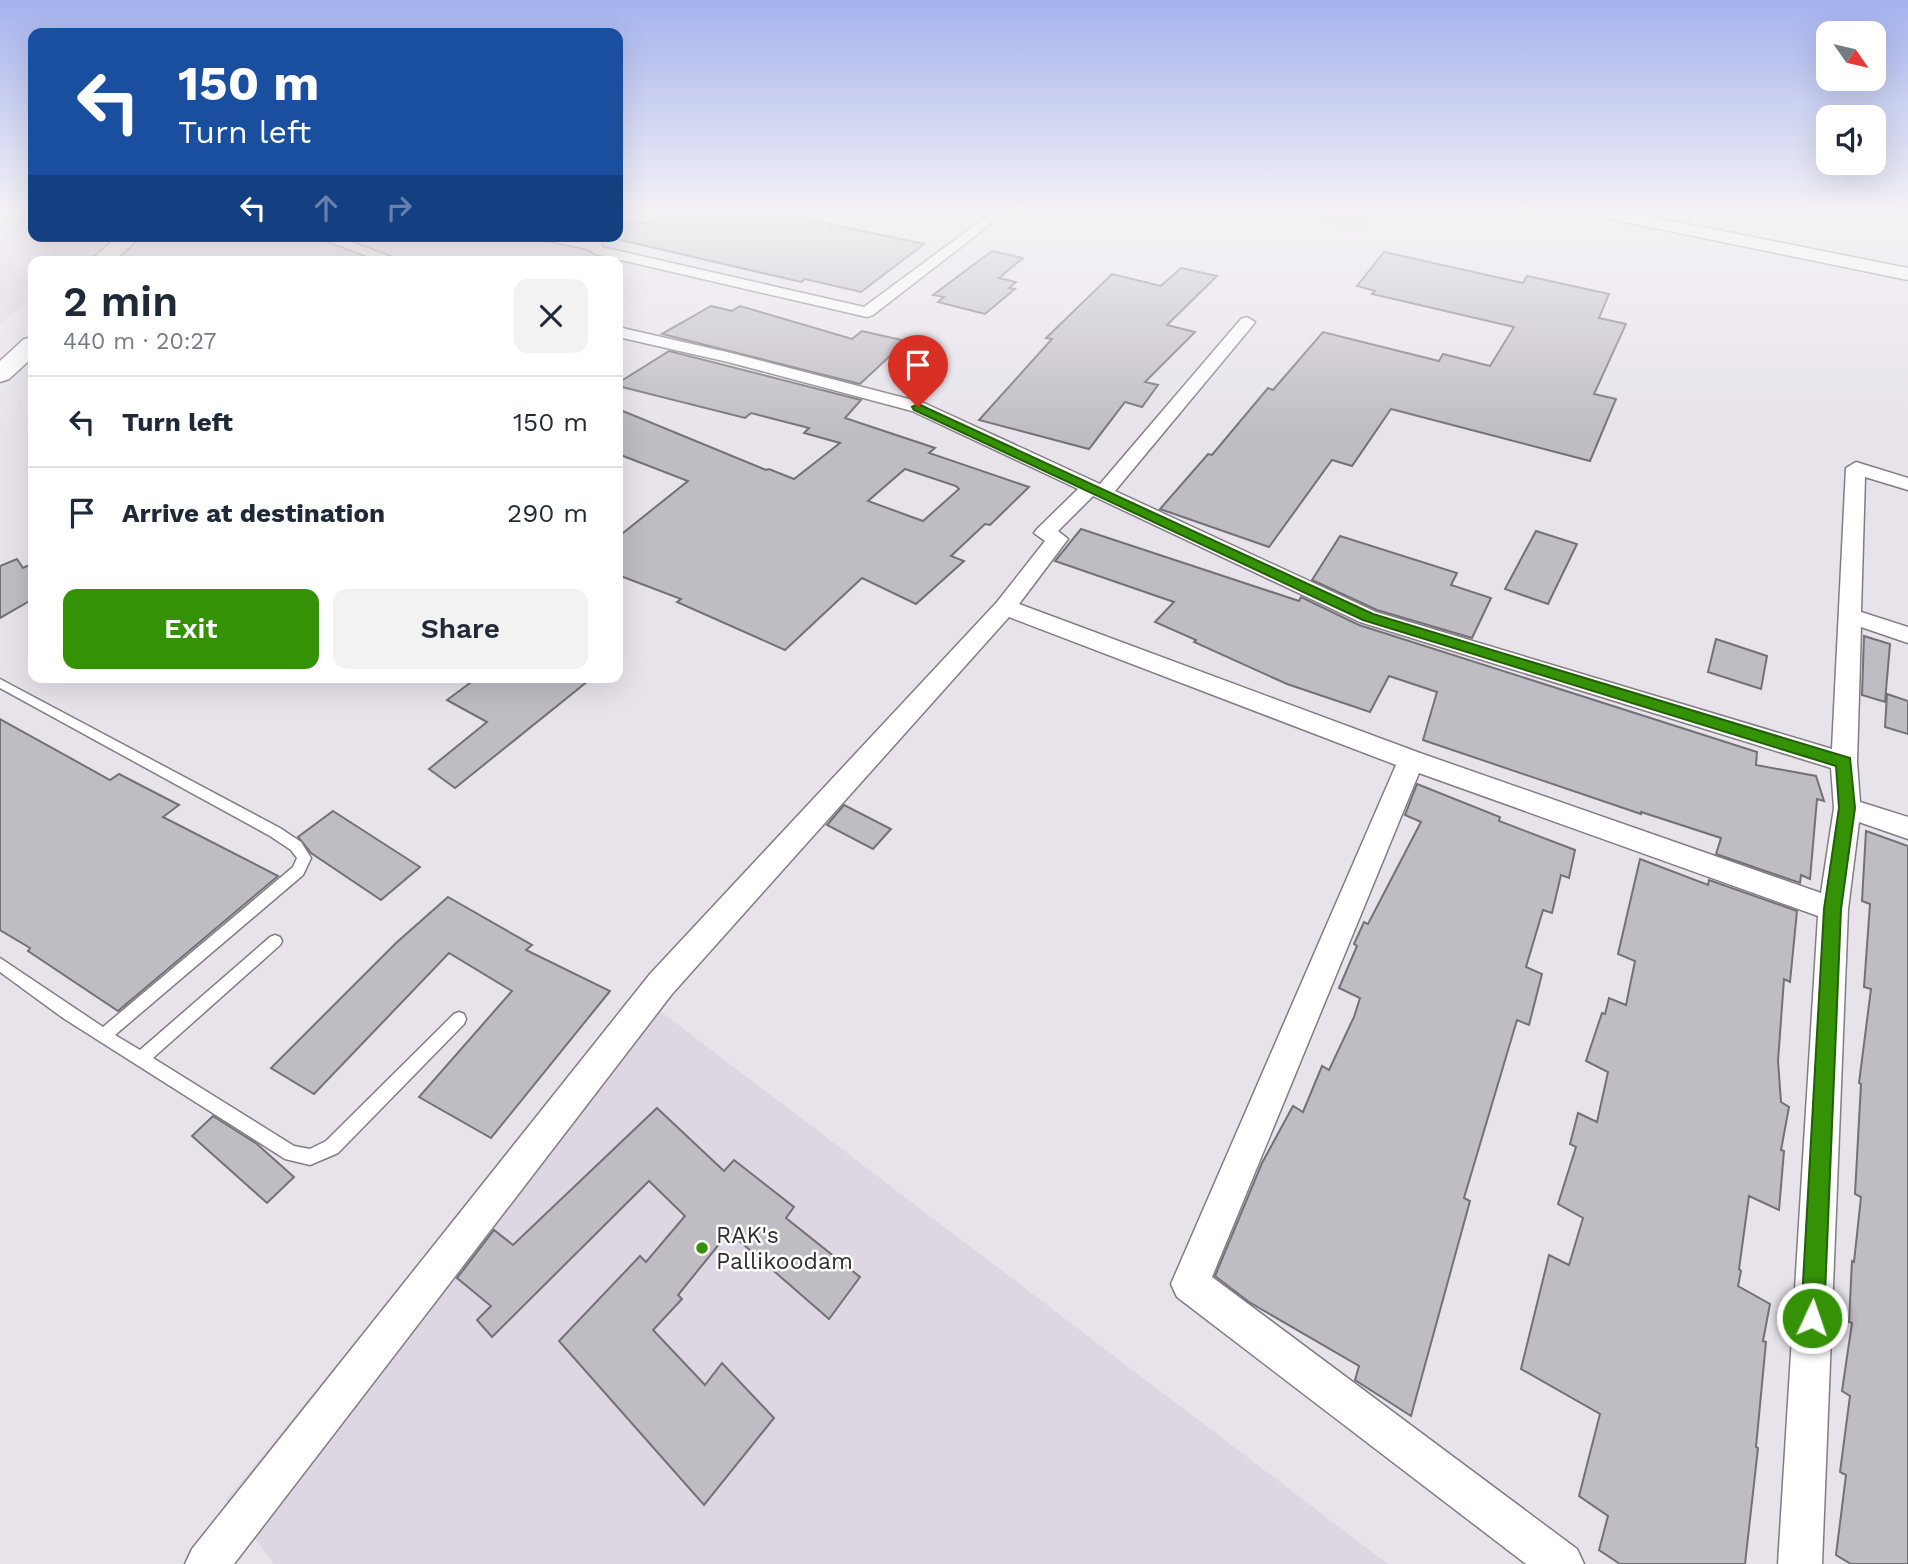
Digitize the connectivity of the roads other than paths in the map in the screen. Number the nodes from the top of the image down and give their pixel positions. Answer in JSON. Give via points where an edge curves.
{"nodes":[{"id":1,"x":757,"y":287,"type":"edge"},
{"id":2,"x":900,"y":287,"type":"edge"},
{"id":3,"x":1247,"y":322,"type":"dead end"},
{"id":4,"x":623,"y":333,"type":"edge"},
{"id":5,"x":28,"y":334,"type":"edge"},
{"id":6,"x":28,"y":335,"type":"edge"},
{"id":7,"x":0,"y":345,"type":"edge"},
{"id":8,"x":0,"y":374,"type":"edge"},
{"id":9,"x":1908,"y":484,"type":"edge"},
{"id":10,"x":1095,"y":492,"type":"junction"},
{"id":11,"x":1005,"y":607,"type":"junction"},
{"id":12,"x":1850,"y":616,"type":"junction"},
{"id":13,"x":1908,"y":635,"type":"edge"},
{"id":14,"x":0,"y":683,"type":"edge"},
{"id":15,"x":1411,"y":760,"type":"junction"},
{"id":16,"x":1844,"y":762,"type":"junction"},
{"id":17,"x":1847,"y":808,"type":"junction"},
{"id":18,"x":1908,"y":828,"type":"edge"},
{"id":19,"x":1833,"y":909,"type":"junction"},
{"id":20,"x":275,"y":941,"type":"dead end"},
{"id":21,"x":0,"y":964,"type":"edge"},
{"id":22,"x":459,"y":1018,"type":"dead end"},
{"id":23,"x":104,"y":1035,"type":"junction"},
{"id":24,"x":141,"y":1059,"type":"junction"},
{"id":25,"x":207,"y":1564,"type":"edge"},
{"id":26,"x":1562,"y":1564,"type":"edge"},
{"id":27,"x":1800,"y":1564,"type":"edge"}],
"edges":[{"from":1,"to":2,"type":"street","via":[[867,312]]},
{"from":3,"to":10,"type":"street"},
{"from":4,"to":10,"type":"street","via":[[918,407]]},
{"from":5,"to":7,"type":"main road"},
{"from":6,"to":8,"type":"main road"},
{"from":9,"to":12,"type":"street","via":[[1856,468]]},
{"from":10,"to":11,"type":"street","via":[[1044,533],[1058,539]]},
{"from":10,"to":16,"type":"street","via":[[1368,617]]},
{"from":11,"to":15,"type":"street"},
{"from":11,"to":25,"type":"street","via":[[662,984]]},
{"from":12,"to":13,"type":"street"},
{"from":12,"to":16,"type":"street"},
{"from":14,"to":23,"type":"lane","via":[[275,832],[296,846],[304,858],[299,871]]},
{"from":15,"to":19,"type":"street"},
{"from":15,"to":26,"type":"street","via":[[1190,1284]]},
{"from":16,"to":17,"type":"street"},
{"from":17,"to":18,"type":"street"},
{"from":17,"to":19,"type":"street"},
{"from":19,"to":27,"type":"street"},
{"from":20,"to":24,"type":"lane"},
{"from":21,"to":23,"type":"lane"},
{"from":22,"to":24,"type":"lane","via":[[332,1147],[310,1157],[291,1153]]},
{"from":23,"to":24,"type":"lane"}]}
